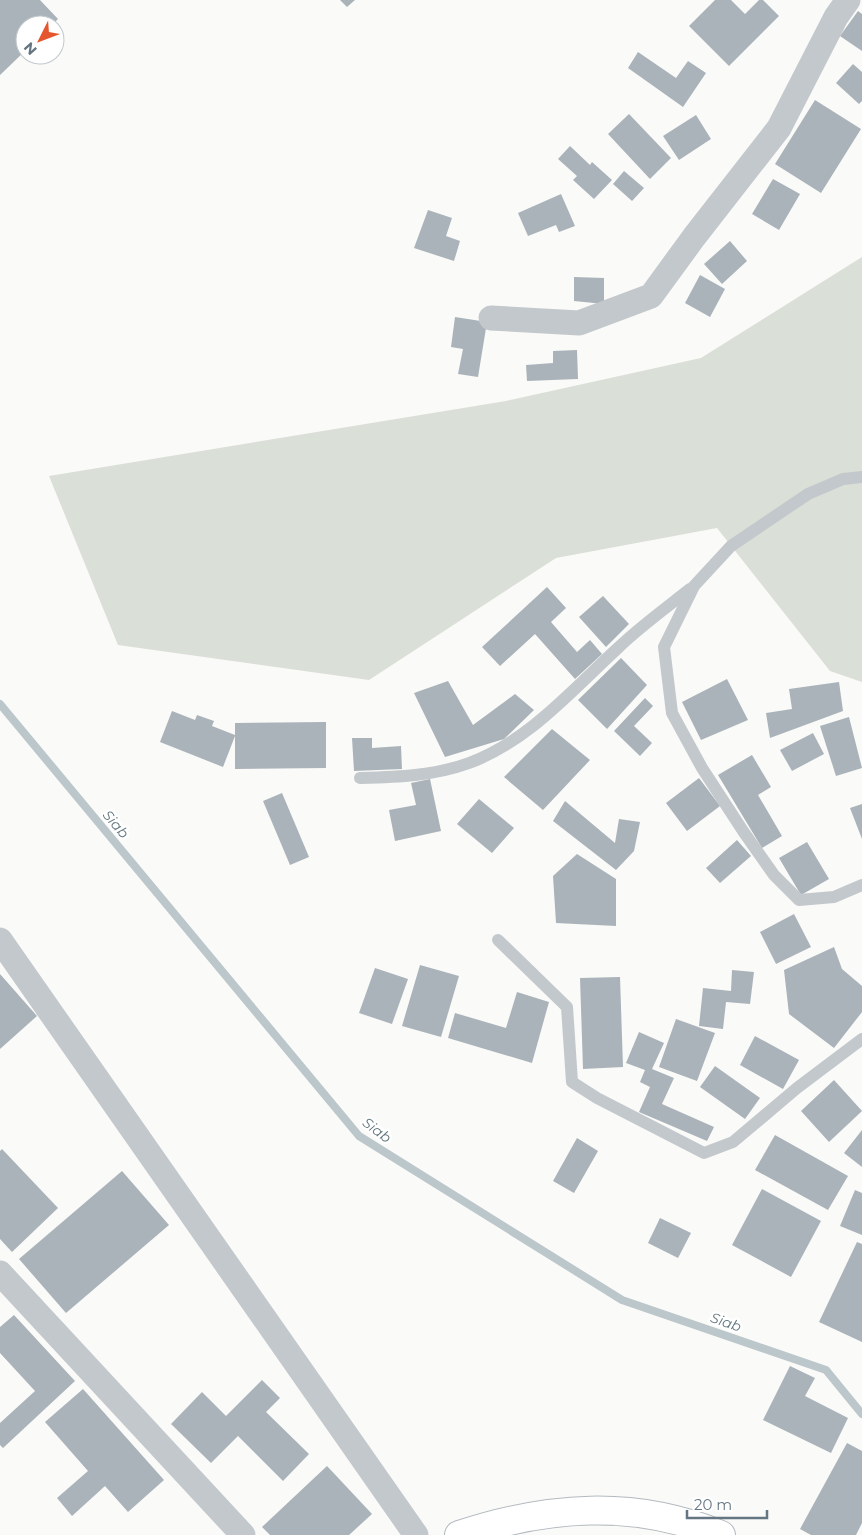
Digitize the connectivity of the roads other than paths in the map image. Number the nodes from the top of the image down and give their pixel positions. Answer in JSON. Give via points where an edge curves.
{"nodes":[{"id":1,"x":848,"y":0,"type":"edge"},
{"id":2,"x":491,"y":318,"type":"dead end"},
{"id":3,"x":862,"y":477,"type":"edge"},
{"id":4,"x":694,"y":586,"type":"junction"},
{"id":5,"x":360,"y":778,"type":"dead end"},
{"id":6,"x":862,"y":885,"type":"edge"},
{"id":7,"x":0,"y":940,"type":"edge"},
{"id":8,"x":498,"y":940,"type":"dead end"},
{"id":9,"x":862,"y":1039,"type":"edge"},
{"id":10,"x":0,"y":1273,"type":"edge"},
{"id":11,"x":243,"y":1535,"type":"edge"},
{"id":12,"x":416,"y":1535,"type":"edge"},
{"id":13,"x":459,"y":1535,"type":"edge"},
{"id":14,"x":721,"y":1535,"type":"edge"}],
"edges":[{"from":1,"to":2,"type":"street","via":[[779,128],[651,296],[578,323]]},
{"from":3,"to":4,"type":"lane","via":[[843,479],[808,494],[731,546]]},
{"from":4,"to":5,"type":"lane","via":[[621,645],[557,706],[511,743],[469,763],[416,777]]},
{"from":4,"to":6,"type":"lane","via":[[664,647],[672,713],[702,768],[774,875],[799,900],[834,897]]},
{"from":7,"to":12,"type":"street"},
{"from":8,"to":9,"type":"lane","via":[[568,1007],[572,1082],[704,1153],[733,1142]]},
{"from":10,"to":11,"type":"street"},
{"from":13,"to":14,"type":"main road","via":[[509,1520],[612,1510],[674,1519]]}]}
